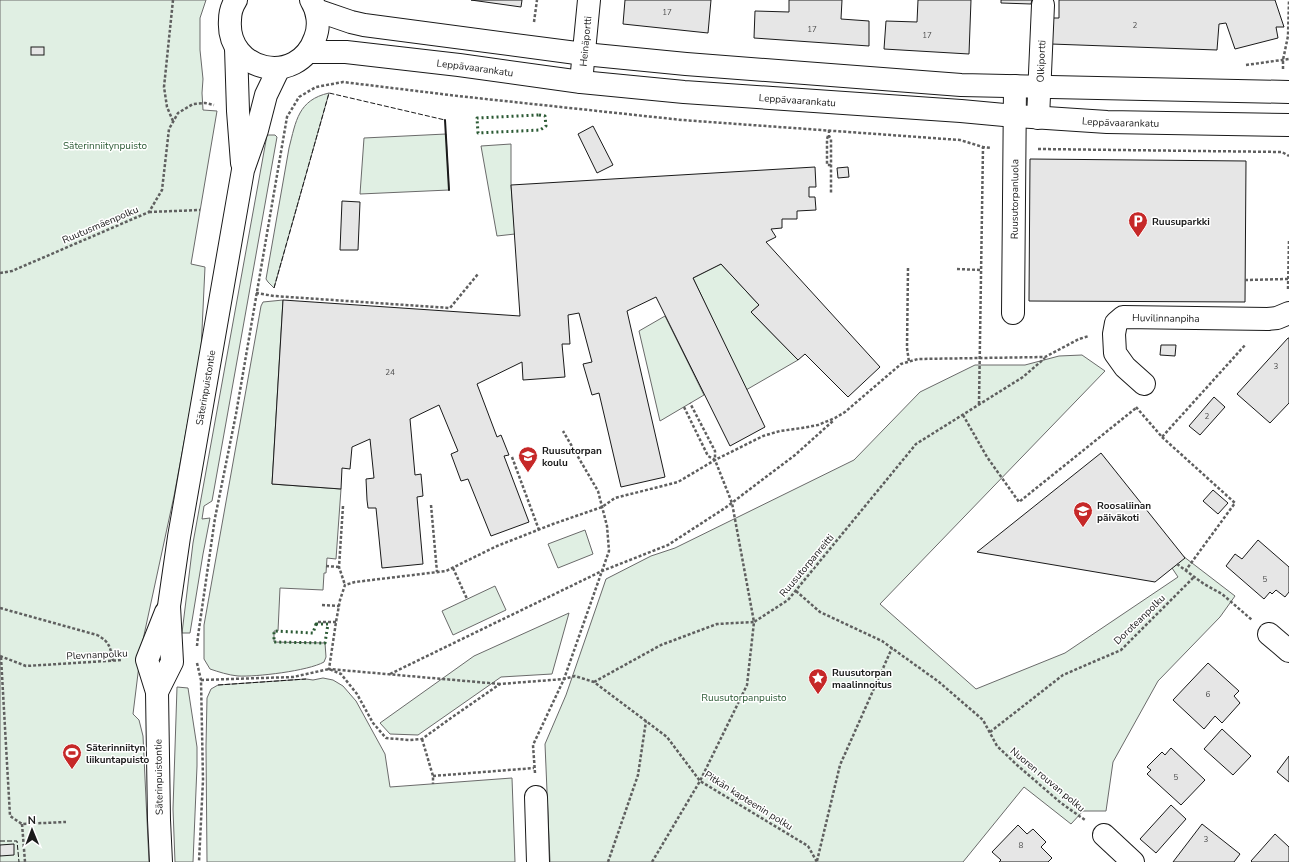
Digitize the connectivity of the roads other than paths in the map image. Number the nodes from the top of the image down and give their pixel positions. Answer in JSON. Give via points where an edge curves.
{"nodes":[{"id":1,"x":236,"y":0,"type":"edge"},
{"id":2,"x":589,"y":0,"type":"edge"},
{"id":3,"x":313,"y":5,"type":"edge"},
{"id":4,"x":1043,"y":5,"type":"dead end"},
{"id":5,"x":236,"y":48,"type":"junction"},
{"id":6,"x":308,"y":52,"type":"junction"},
{"id":7,"x":584,"y":54,"type":"junction"},
{"id":8,"x":279,"y":68,"type":"junction"},
{"id":9,"x":581,"y":82,"type":"junction"},
{"id":10,"x":1015,"y":86,"type":"junction"},
{"id":11,"x":1039,"y":87,"type":"junction"},
{"id":12,"x":1289,"y":92,"type":"edge"},
{"id":13,"x":1015,"y":116,"type":"junction"},
{"id":14,"x":1038,"y":118,"type":"junction"},
{"id":15,"x":1289,"y":125,"type":"edge"},
{"id":16,"x":243,"y":170,"type":"junction"},
{"id":17,"x":1012,"y":313,"type":"dead end"},
{"id":18,"x":1289,"y":313,"type":"edge"},
{"id":19,"x":1144,"y":384,"type":"dead end"},
{"id":20,"x":169,"y":606,"type":"junction"},
{"id":21,"x":1269,"y":634,"type":"road end"},
{"id":22,"x":1289,"y":651,"type":"edge"},
{"id":23,"x":157,"y":692,"type":"junction"},
{"id":24,"x":536,"y":797,"type":"road end"},
{"id":25,"x":1104,"y":835,"type":"road end"},
{"id":26,"x":162,"y":862,"type":"edge"},
{"id":27,"x":538,"y":862,"type":"edge"},
{"id":28,"x":1133,"y":862,"type":"edge"}],
"edges":[{"from":1,"to":5,"type":"main road","via":[[230,14],[229,27]]},
{"from":2,"to":7,"type":"main road","name":"Heinäportti"},
{"from":3,"to":6,"type":"main road","via":[[318,22],[317,33]]},
{"from":3,"to":7,"type":"main road","via":[[364,25]]},
{"from":4,"to":11,"type":"main road","name":"Olkiportti"},
{"from":5,"to":8,"type":"main road","via":[[254,64],[265,68]]},
{"from":5,"to":16,"type":"main road","name":"Säterinpuistontie"},
{"from":6,"to":8,"type":"main road","via":[[289,66]]},
{"from":6,"to":9,"type":"main road","name":"Leppävaarankatu","via":[[346,52]]},
{"from":7,"to":9,"type":"main road","name":"Heinäportti"},
{"from":7,"to":10,"type":"main road","via":[[961,85]]},
{"from":8,"to":16,"type":"main road","name":"Säterinpuistontie","via":[[266,95]]},
{"from":9,"to":13,"type":"main road","name":"Leppävaarankatu"},
{"from":10,"to":11,"type":"main road"},
{"from":10,"to":13,"type":"main road","name":"Ruusutorpanluola"},
{"from":11,"to":12,"type":"main road"},
{"from":11,"to":14,"type":"main road","name":"Olkiportti"},
{"from":13,"to":14,"type":"main road","name":"Leppävaarankatu"},
{"from":13,"to":17,"type":"main road","name":"Ruusutorpanluola"},
{"from":14,"to":15,"type":"main road","name":"Leppävaarankatu","via":[[1107,122]]},
{"from":16,"to":20,"type":"main road","name":"Säterinpuistontie"},
{"from":18,"to":19,"type":"main road","name":"Huvilinnanpiha","via":[[1268,319],[1123,317],[1116,324],[1114,334],[1116,353],[1125,367]]},
{"from":20,"to":23,"type":"main road","name":"Säterinpuistontie","via":[[172,662]]},
{"from":20,"to":23,"type":"main road","name":"Säterinpuistontie","via":[[147,660]]},
{"from":21,"to":22,"type":"main road"},
{"from":23,"to":26,"type":"main road","name":"Säterinpuistontie"},
{"from":24,"to":27,"type":"main road"},
{"from":25,"to":28,"type":"main road"}]}
